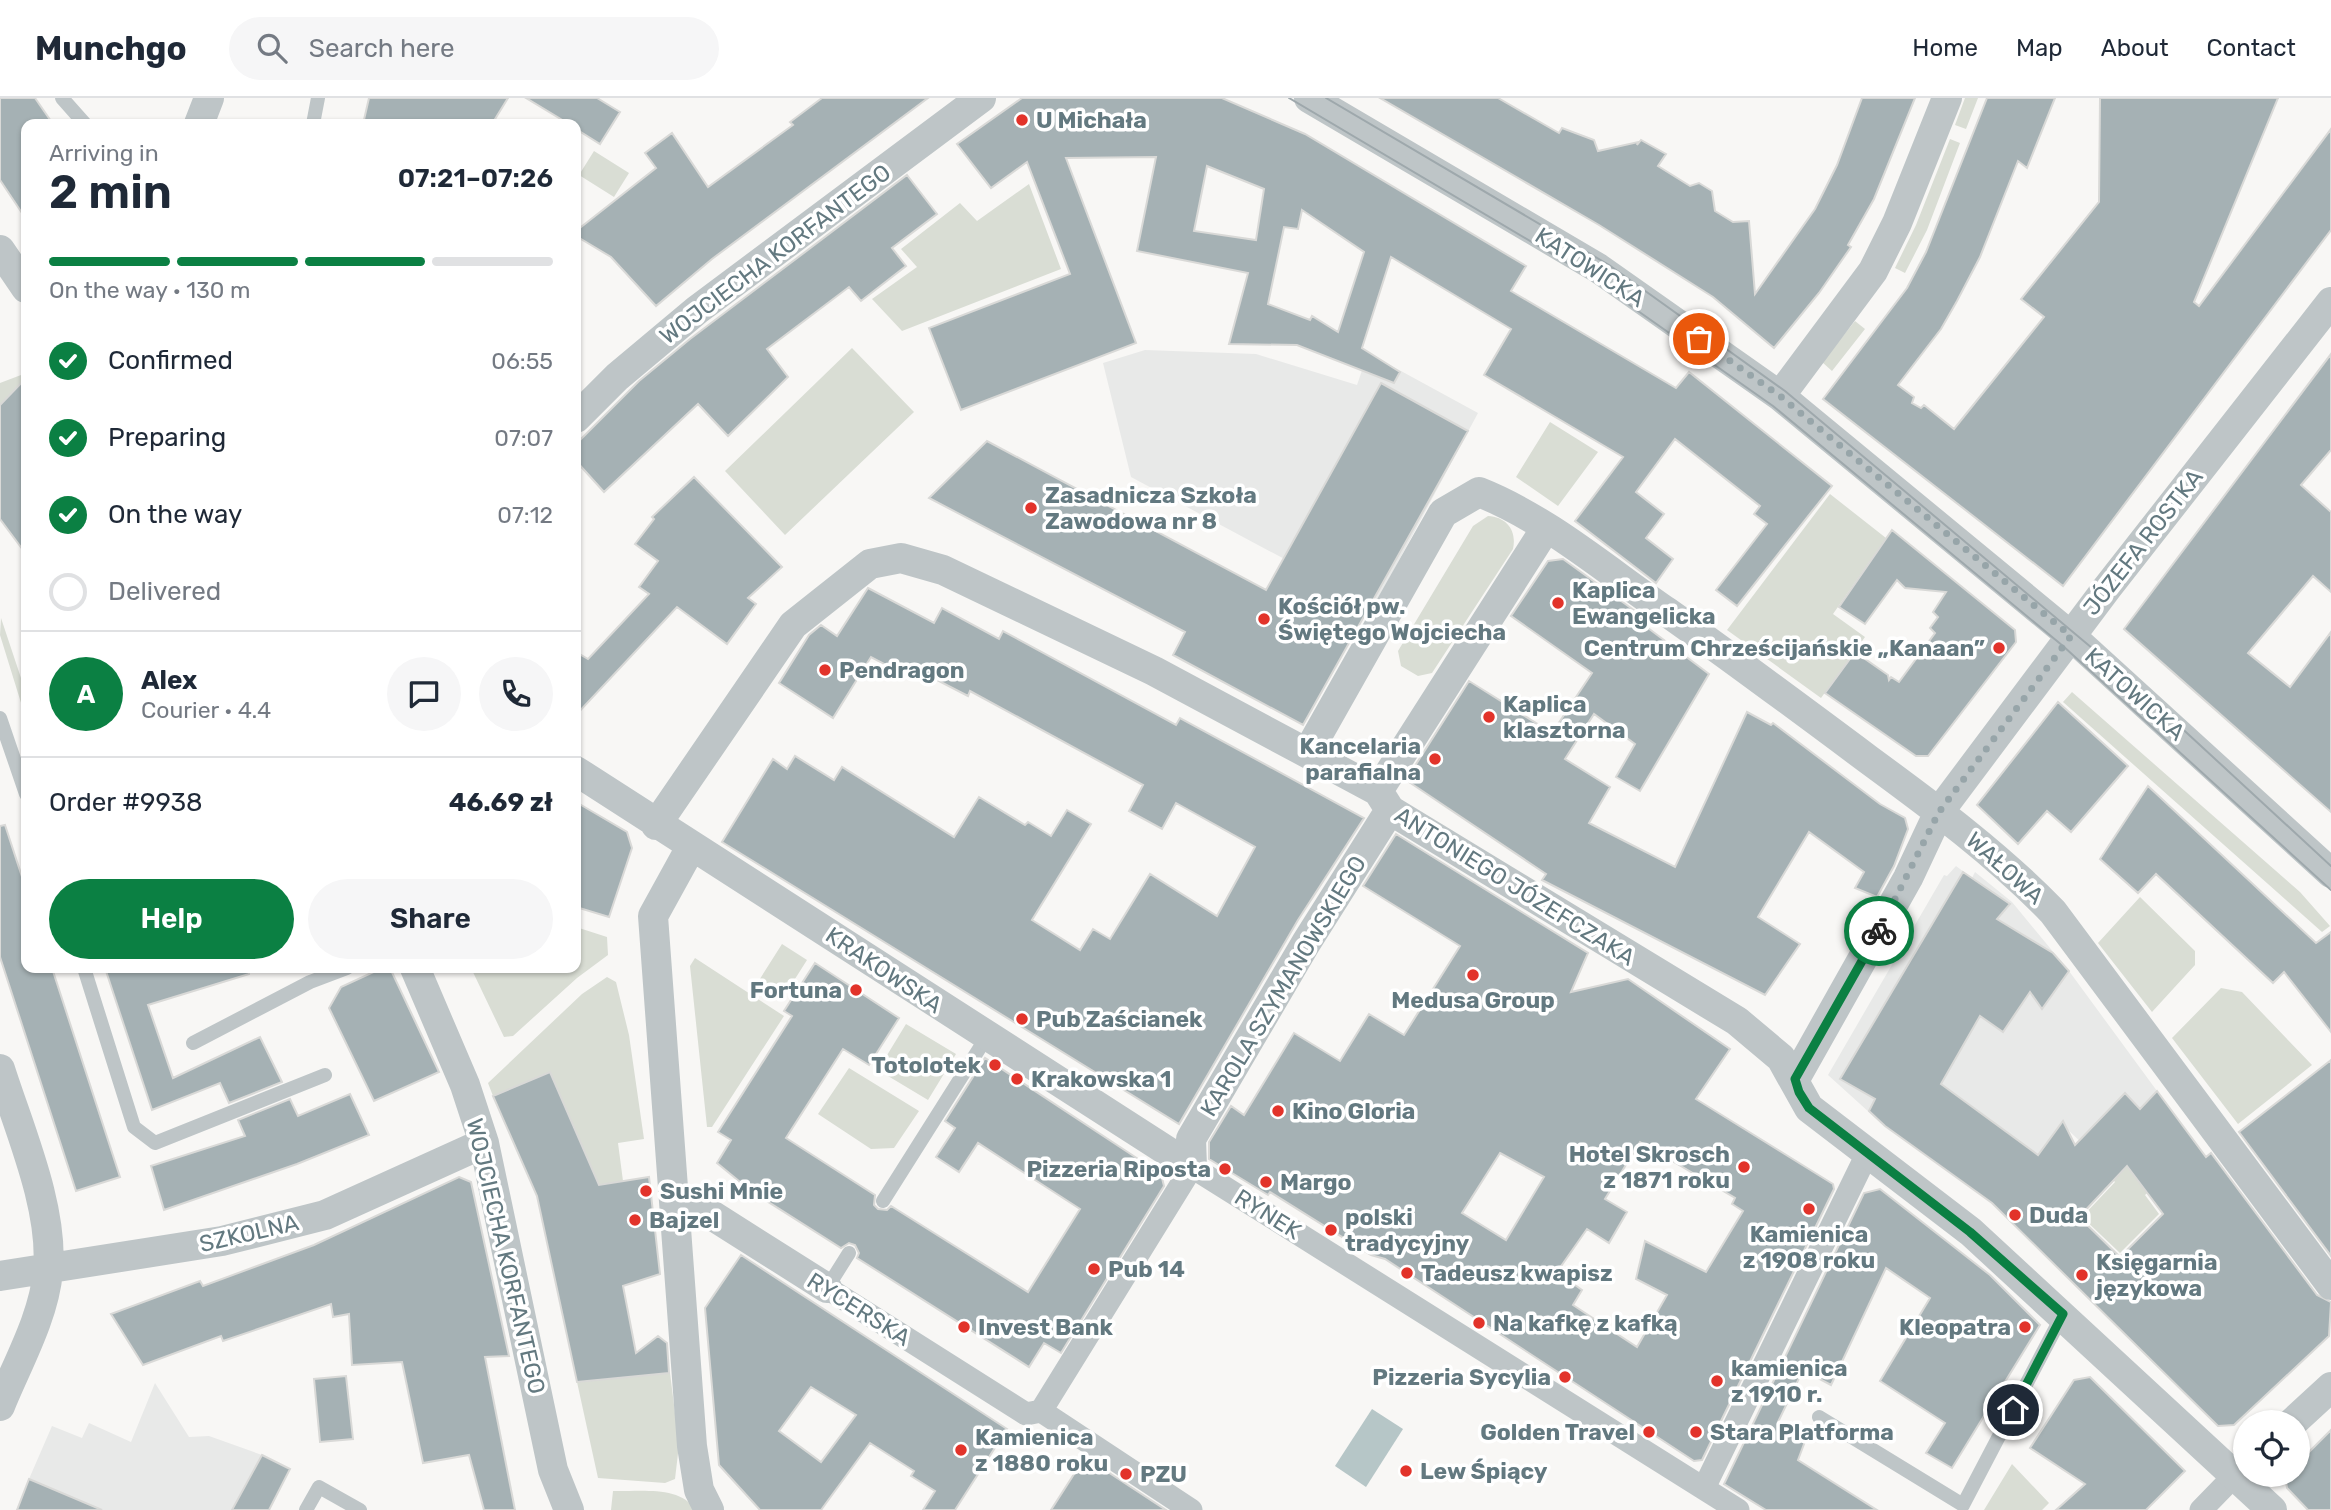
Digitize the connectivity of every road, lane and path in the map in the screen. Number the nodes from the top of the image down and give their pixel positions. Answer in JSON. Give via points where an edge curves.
{"nodes":[{"id":1,"x":62,"y":98,"type":"edge"},
{"id":2,"x":209,"y":98,"type":"edge"},
{"id":3,"x":318,"y":98,"type":"edge"},
{"id":4,"x":981,"y":98,"type":"edge"},
{"id":5,"x":1309,"y":98,"type":"edge"},
{"id":6,"x":1947,"y":98,"type":"edge"},
{"id":7,"x":81,"y":119,"type":"edge"},
{"id":8,"x":201,"y":119,"type":"edge"},
{"id":9,"x":314,"y":119,"type":"edge"},
{"id":10,"x":0,"y":250,"type":"edge"},
{"id":11,"x":18,"y":282,"type":"edge"},
{"id":12,"x":2331,"y":302,"type":"edge"},
{"id":13,"x":1780,"y":396,"type":"junction"},
{"id":14,"x":581,"y":411,"type":"edge"},
{"id":15,"x":1546,"y":528,"type":"junction"},
{"id":16,"x":2071,"y":636,"type":"junction"},
{"id":17,"x":0,"y":718,"type":"edge"},
{"id":18,"x":1308,"y":752,"type":"junction"},
{"id":19,"x":581,"y":774,"type":"edge"},
{"id":20,"x":21,"y":779,"type":"edge"},
{"id":21,"x":1384,"y":800,"type":"junction"},
{"id":22,"x":1939,"y":812,"type":"junction"},
{"id":23,"x":656,"y":825,"type":"junction"},
{"id":24,"x":691,"y":847,"type":"junction"},
{"id":25,"x":2331,"y":873,"type":"edge"},
{"id":26,"x":86,"y":973,"type":"edge"},
{"id":27,"x":333,"y":973,"type":"edge"},
{"id":28,"x":417,"y":973,"type":"edge"},
{"id":29,"x":986,"y":1038,"type":"junction"},
{"id":30,"x":193,"y":1043,"type":"dead end"},
{"id":31,"x":0,"y":1069,"type":"edge"},
{"id":32,"x":325,"y":1075,"type":"dead end"},
{"id":33,"x":1795,"y":1079,"type":"junction"},
{"id":34,"x":484,"y":1143,"type":"junction"},
{"id":35,"x":1867,"y":1154,"type":"junction"},
{"id":36,"x":1192,"y":1167,"type":"junction"},
{"id":37,"x":883,"y":1200,"type":"dead end"},
{"id":38,"x":677,"y":1202,"type":"junction"},
{"id":39,"x":849,"y":1253,"type":"dead end"},
{"id":40,"x":48,"y":1270,"type":"junction"},
{"id":41,"x":0,"y":1276,"type":"edge"},
{"id":42,"x":2331,"y":1284,"type":"edge"},
{"id":43,"x":827,"y":1288,"type":"junction"},
{"id":44,"x":2063,"y":1314,"type":"junction"},
{"id":45,"x":2331,"y":1387,"type":"edge"},
{"id":46,"x":0,"y":1406,"type":"edge"},
{"id":47,"x":2306,"y":1410,"type":"edge"},
{"id":48,"x":1041,"y":1411,"type":"junction"},
{"id":49,"x":1819,"y":1417,"type":"dead end"},
{"id":50,"x":2233,"y":1466,"type":"edge"},
{"id":51,"x":2233,"y":1478,"type":"edge"},
{"id":52,"x":2254,"y":1487,"type":"edge"},
{"id":53,"x":1704,"y":1488,"type":"junction"},
{"id":54,"x":306,"y":1510,"type":"edge"},
{"id":55,"x":360,"y":1510,"type":"edge"},
{"id":56,"x":569,"y":1510,"type":"edge"},
{"id":57,"x":709,"y":1510,"type":"edge"},
{"id":58,"x":1191,"y":1510,"type":"edge"},
{"id":59,"x":1738,"y":1510,"type":"edge"},
{"id":60,"x":2201,"y":1510,"type":"edge"},
{"id":61,"x":2272,"y":1510,"type":"edge"}],
"edges":[{"from":1,"to":7,"type":"lane"},
{"from":2,"to":8,"type":"street"},
{"from":3,"to":9,"type":"lane"},
{"from":4,"to":14,"type":"street","name":"WOJCIECHA KORFANTEGO","via":[[697,310]]},
{"from":5,"to":13,"type":"street","name":"KATOWICKA","via":[[1598,268]]},
{"from":6,"to":13,"type":"street","via":[[1873,271]]},
{"from":10,"to":11,"type":"street"},
{"from":12,"to":16,"type":"street","name":"JÓZEFA ROSTKA"},
{"from":13,"to":16,"type":"street","name":"KATOWICKA"},
{"from":15,"to":18,"type":"street","name":"WAŁOWA","via":[[1479,492],[1443,513]]},
{"from":15,"to":21,"type":"street","name":"KAROLA SZYMANOWSKIEGO"},
{"from":15,"to":22,"type":"street","name":"WAŁOWA"},
{"from":16,"to":22,"type":"street","name":"JÓZEFA ROSTKA"},
{"from":16,"to":25,"type":"street","name":"KATOWICKA"},
{"from":17,"to":20,"type":"lane"},
{"from":18,"to":21,"type":"street","name":"ANTONIEGO JÓZEFCZAKA"},
{"from":18,"to":23,"type":"street","name":"ANTONIEGO JÓZEFCZAKA","via":[[957,576],[901,558],[870,564],[793,625]]},
{"from":19,"to":23,"type":"street","name":"KRAKOWSKA"},
{"from":21,"to":33,"type":"street","name":"ANTONIEGO JÓZEFCZAKA","via":[[1737,1021],[1781,1058]]},
{"from":21,"to":36,"type":"street","name":"KAROLA SZYMANOWSKIEGO","via":[[1191,1139]]},
{"from":22,"to":33,"type":"street","name":"JÓZEFA ROSTKA","via":[[1895,902]]},
{"from":22,"to":42,"type":"street","name":"WAŁOWA","via":[[2019,876],[2053,912]]},
{"from":23,"to":24,"type":"street","name":"KRAKOWSKA"},
{"from":24,"to":29,"type":"street","name":"KRAKOWSKA"},
{"from":24,"to":38,"type":"street","via":[[653,916]]},
{"from":26,"to":32,"type":"lane","via":[[134,1128],[156,1143]]},
{"from":27,"to":30,"type":"lane"},
{"from":28,"to":34,"type":"street","name":"WOJCIECHA KORFANTEGO","via":[[465,1085]]},
{"from":29,"to":36,"type":"street","name":"KRAKOWSKA"},
{"from":29,"to":37,"type":"lane"},
{"from":31,"to":40,"type":"street","via":[[42,1206]]},
{"from":33,"to":35,"type":"street","name":"ANTONIEGO JÓZEFCZAKA","via":[[1809,1108]]},
{"from":34,"to":40,"type":"street","name":"SZKOLNA","via":[[325,1215],[222,1241]]},
{"from":34,"to":56,"type":"street","name":"WOJCIECHA KORFANTEGO","via":[[553,1470]]},
{"from":35,"to":44,"type":"street","name":"ANTONIEGO JÓZEFCZAKA","via":[[1970,1232]]},
{"from":35,"to":53,"type":"street"},
{"from":36,"to":48,"type":"street"},
{"from":36,"to":53,"type":"street","name":"RYNEK"},
{"from":38,"to":43,"type":"street","name":"RYCERSKA","via":[[710,1214]]},
{"from":38,"to":57,"type":"street","via":[[692,1446],[699,1490]]},
{"from":39,"to":43,"type":"lane"},
{"from":40,"to":41,"type":"street","name":"SZKOLNA"},
{"from":40,"to":46,"type":"street","via":[[43,1297]]},
{"from":43,"to":48,"type":"street","name":"RYCERSKA","via":[[1026,1414]]},
{"from":44,"to":49,"type":"lane","via":[[1963,1505]]},
{"from":44,"to":50,"type":"street","name":"ANTONIEGO JÓZEFCZAKA","via":[[2211,1455]]},
{"from":45,"to":47,"type":"street"},
{"from":48,"to":58,"type":"street"},
{"from":51,"to":60,"type":"street"},
{"from":52,"to":61,"type":"street","name":"ANTONIEGO JÓZEFCZAKA"},
{"from":53,"to":59,"type":"street","name":"RYNEK"},
{"from":54,"to":55,"type":"lane","via":[[319,1487]]}]}
